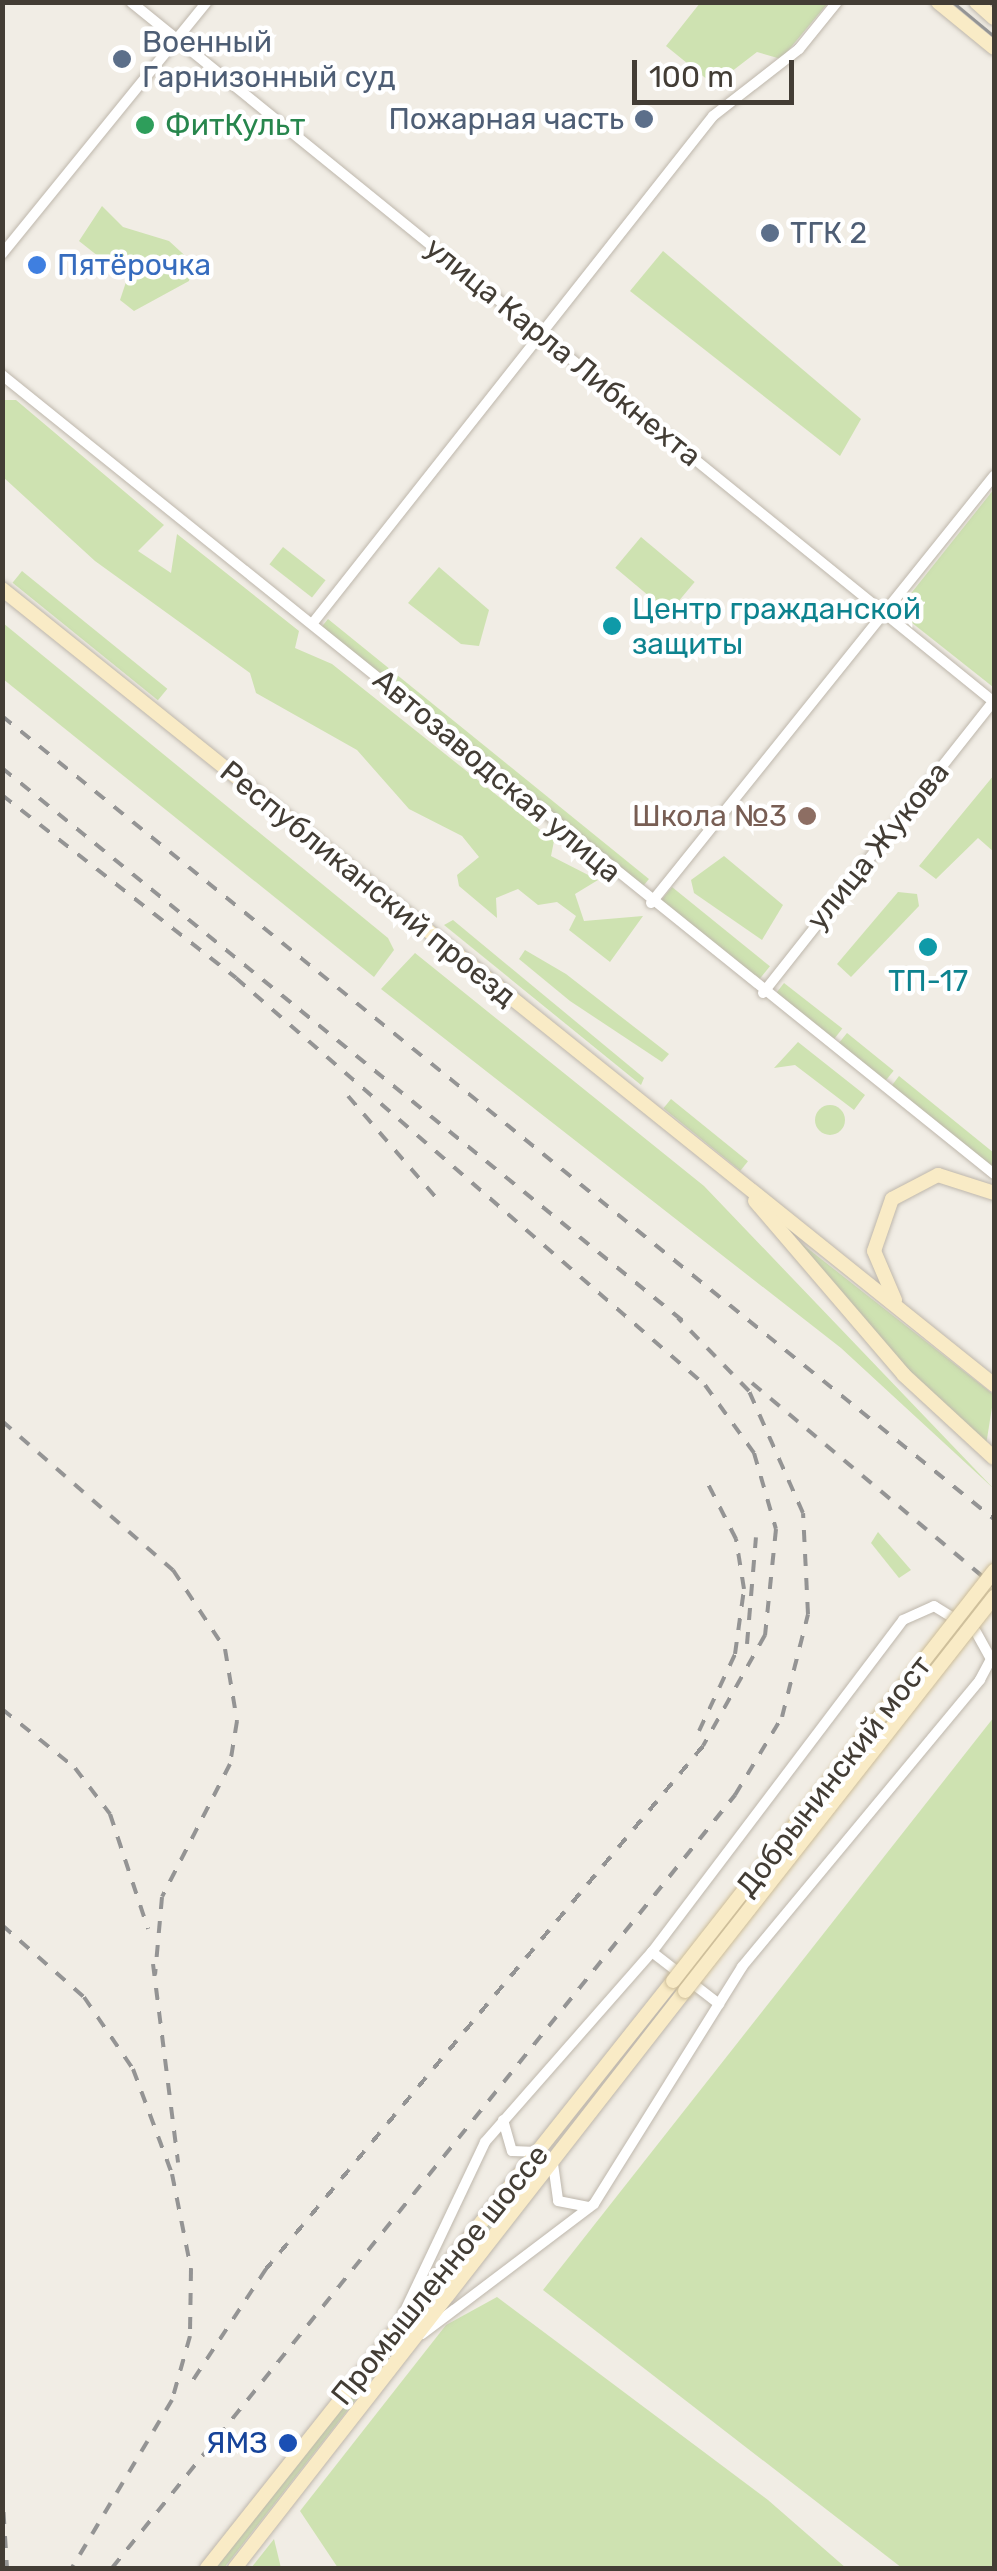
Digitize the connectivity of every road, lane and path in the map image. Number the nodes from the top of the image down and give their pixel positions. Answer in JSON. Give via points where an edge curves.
{"nodes":[{"id":1,"x":131,"y":2,"type":"edge"},
{"id":2,"x":207,"y":2,"type":"edge"},
{"id":3,"x":837,"y":2,"type":"edge"},
{"id":4,"x":938,"y":2,"type":"edge"},
{"id":5,"x":976,"y":2,"type":"edge"},
{"id":6,"x":994,"y":18,"type":"edge"},
{"id":7,"x":177,"y":40,"type":"junction"},
{"id":8,"x":994,"y":48,"type":"edge"},
{"id":9,"x":2,"y":254,"type":"edge"},
{"id":10,"x":540,"y":333,"type":"junction"},
{"id":11,"x":2,"y":375,"type":"edge"},
{"id":12,"x":994,"y":476,"type":"edge"},
{"id":13,"x":2,"y":589,"type":"edge"},
{"id":14,"x":884,"y":614,"type":"junction"},
{"id":15,"x":312,"y":624,"type":"junction"},
{"id":16,"x":994,"y":701,"type":"edge"},
{"id":17,"x":650,"y":903,"type":"junction"},
{"id":18,"x":763,"y":994,"type":"junction"},
{"id":19,"x":994,"y":1174,"type":"edge"},
{"id":20,"x":735,"y":1178,"type":"junction"},
{"id":21,"x":994,"y":1193,"type":"edge"},
{"id":22,"x":909,"y":1315,"type":"junction"},
{"id":23,"x":994,"y":1385,"type":"edge"},
{"id":24,"x":994,"y":1437,"type":"edge"},
{"id":25,"x":994,"y":1448,"type":"edge"},
{"id":26,"x":994,"y":1458,"type":"edge"},
{"id":27,"x":994,"y":1571,"type":"edge"},
{"id":28,"x":994,"y":1597,"type":"edge"},
{"id":29,"x":652,"y":1952,"type":"junction"},
{"id":30,"x":672,"y":1981,"type":"joint"},
{"id":31,"x":685,"y":1991,"type":"joint"},
{"id":32,"x":719,"y":2004,"type":"junction"},
{"id":33,"x":504,"y":2116,"type":"junction"},
{"id":34,"x":538,"y":2152,"type":"junction"},
{"id":35,"x":554,"y":2162,"type":"junction"},
{"id":36,"x":594,"y":2204,"type":"junction"},
{"id":37,"x":398,"y":2326,"type":"junction"},
{"id":38,"x":416,"y":2338,"type":"junction"},
{"id":39,"x":208,"y":2568,"type":"edge"},
{"id":40,"x":235,"y":2568,"type":"edge"}],
"edges":[{"from":1,"to":7,"type":"street","name":"улица Карла Либкнехта"},
{"from":2,"to":7,"type":"street"},
{"from":3,"to":10,"type":"street","via":[[799,49],[713,116]]},
{"from":4,"to":8,"type":"main road"},
{"from":5,"to":6,"type":"main road"},
{"from":7,"to":9,"type":"street"},
{"from":7,"to":10,"type":"street","name":"улица Карла Либкнехта"},
{"from":10,"to":14,"type":"street","name":"улица Карла Либкнехта"},
{"from":10,"to":15,"type":"street"},
{"from":11,"to":15,"type":"street","name":"Автозаводская улица"},
{"from":12,"to":14,"type":"street"},
{"from":13,"to":20,"type":"main road","name":"Республиканский проезд"},
{"from":14,"to":16,"type":"street","name":"улица Карла Либкнехта"},
{"from":14,"to":17,"type":"street"},
{"from":15,"to":17,"type":"street","name":"Автозаводская улица"},
{"from":16,"to":18,"type":"street","name":"улица Жукова"},
{"from":17,"to":18,"type":"street","name":"Автозаводская улица"},
{"from":18,"to":19,"type":"street","name":"Автозаводская улица"},
{"from":20,"to":22,"type":"main road","name":"Республиканский проезд"},
{"from":20,"to":26,"type":"main road","name":"Республиканский проезд","via":[[904,1376]]},
{"from":21,"to":22,"type":"main road","via":[[938,1176],[892,1199],[874,1251]]},
{"from":22,"to":23,"type":"main road","name":"Республиканский проезд"},
{"from":24,"to":25,"type":"main road"},
{"from":27,"to":30,"type":"main road","name":"Добрынинский мост","bridge":true},
{"from":28,"to":31,"type":"main road","name":"Добрынинский мост","bridge":true},
{"from":29,"to":32,"type":"street"},
{"from":29,"to":32,"type":"street","via":[[910,1612],[934,1606],[976,1632],[991,1659],[980,1680]]},
{"from":29,"to":33,"type":"street"},
{"from":30,"to":34,"type":"main road","name":"Промышленное шоссе"},
{"from":31,"to":35,"type":"main road","name":"Промышленное шоссе"},
{"from":32,"to":36,"type":"street"},
{"from":33,"to":34,"type":"street","via":[[500,2129],[512,2152]]},
{"from":33,"to":37,"type":"street","via":[[448,2210]]},
{"from":34,"to":37,"type":"main road","name":"Промышленное шоссе"},
{"from":35,"to":36,"type":"street","via":[[558,2201]]},
{"from":35,"to":38,"type":"main road","name":"Промышленное шоссе"},
{"from":36,"to":38,"type":"street"},
{"from":37,"to":39,"type":"main road","name":"Промышленное шоссе"},
{"from":38,"to":40,"type":"main road","name":"Промышленное шоссе"}]}
